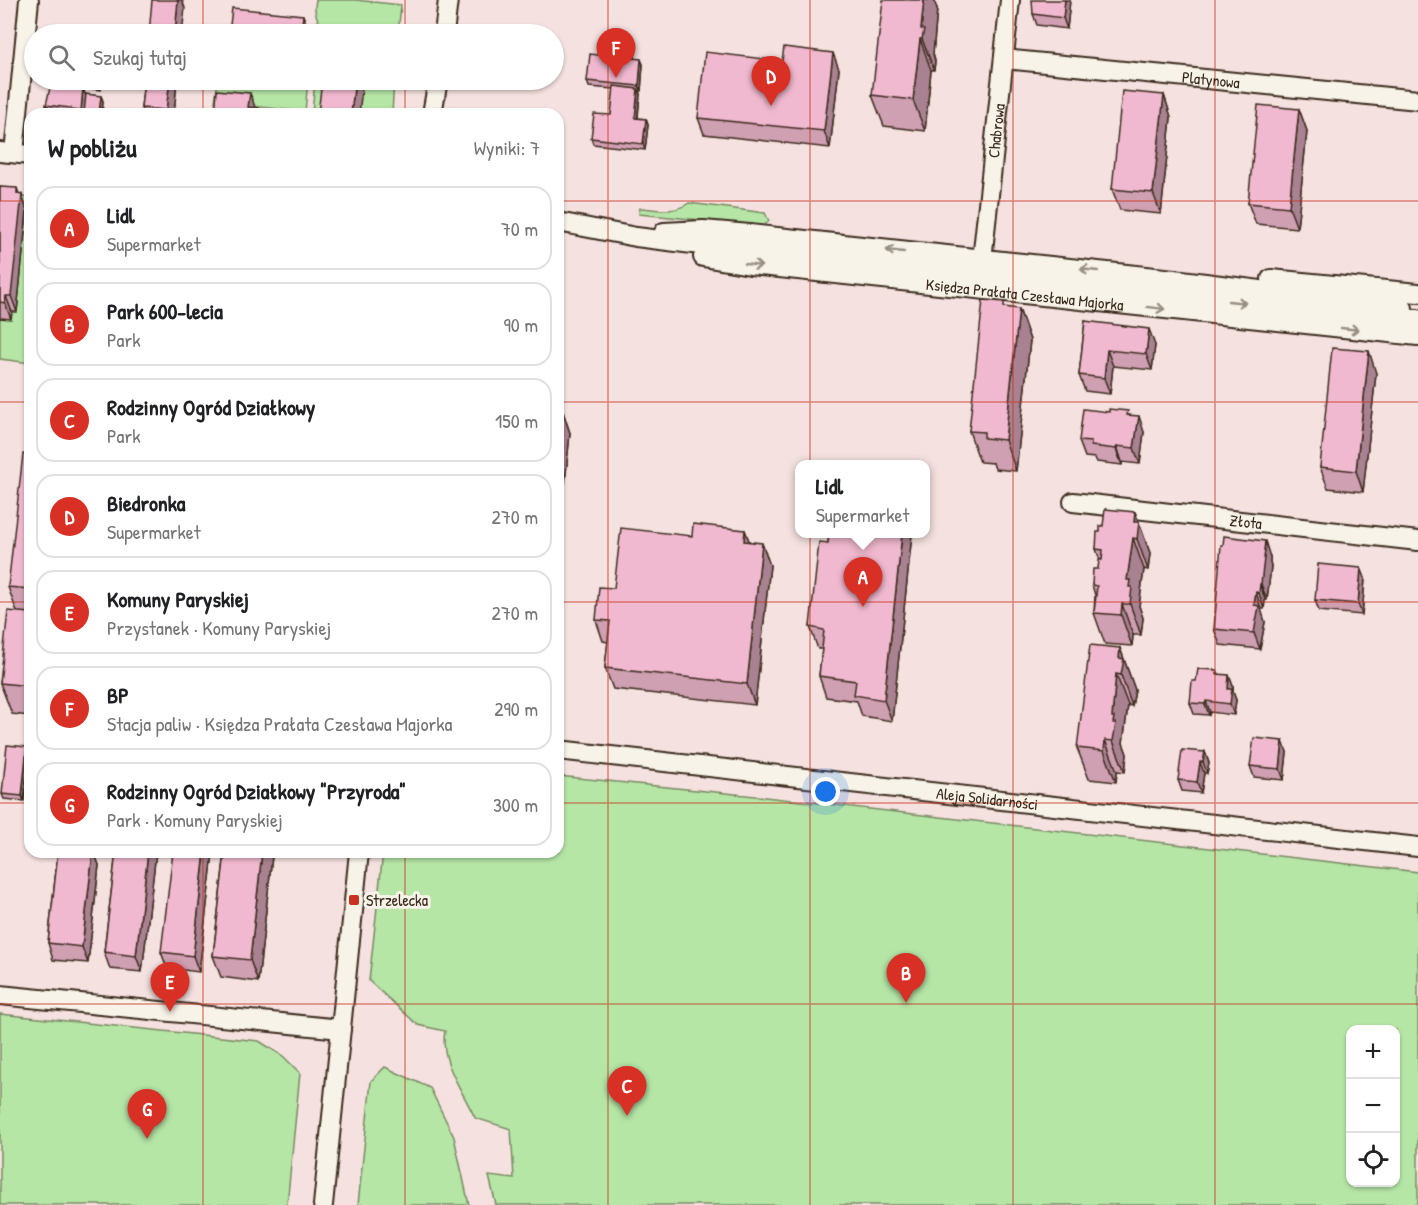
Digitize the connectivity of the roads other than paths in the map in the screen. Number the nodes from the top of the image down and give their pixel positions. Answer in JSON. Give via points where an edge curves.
{"nodes":[{"id":1,"x":29,"y":0,"type":"edge"},
{"id":2,"x":448,"y":0,"type":"edge"},
{"id":3,"x":1010,"y":0,"type":"edge"},
{"id":4,"x":27,"y":24,"type":"edge"},
{"id":5,"x":445,"y":24,"type":"edge"},
{"id":6,"x":24,"y":55,"type":"edge"},
{"id":7,"x":1004,"y":59,"type":"junction"},
{"id":8,"x":436,"y":90,"type":"edge"},
{"id":9,"x":439,"y":90,"type":"edge"},
{"id":10,"x":1418,"y":100,"type":"edge"},
{"id":11,"x":433,"y":108,"type":"edge"},
{"id":12,"x":440,"y":108,"type":"edge"},
{"id":13,"x":15,"y":153,"type":"edge"},
{"id":14,"x":564,"y":223,"type":"edge"},
{"id":15,"x":636,"y":237,"type":"junction"},
{"id":16,"x":982,"y":260,"type":"junction"},
{"id":17,"x":1174,"y":279,"type":"junction"},
{"id":18,"x":1418,"y":293,"type":"edge"},
{"id":19,"x":1418,"y":309,"type":"edge"},
{"id":20,"x":1418,"y":319,"type":"edge"},
{"id":21,"x":1418,"y":336,"type":"edge"},
{"id":22,"x":1073,"y":502,"type":"dead end"},
{"id":23,"x":1418,"y":541,"type":"edge"},
{"id":24,"x":564,"y":751,"type":"edge"},
{"id":25,"x":1418,"y":848,"type":"edge"},
{"id":26,"x":358,"y":858,"type":"edge"},
{"id":27,"x":0,"y":995,"type":"edge"},
{"id":28,"x":341,"y":1029,"type":"junction"},
{"id":29,"x":322,"y":1205,"type":"edge"}],
"edges":[{"from":1,"to":4,"type":"street"},
{"from":2,"to":5,"type":"street"},
{"from":3,"to":7,"type":"street","name":"Chabrowa"},
{"from":6,"to":13,"type":"street"},
{"from":7,"to":10,"type":"street","name":"Platynowa"},
{"from":7,"to":16,"type":"street","name":"Chabrowa"},
{"from":8,"to":11,"type":"street"},
{"from":9,"to":12,"type":"street"},
{"from":14,"to":15,"type":"street","name":"Księdza Prałata Czesława Majorka"},
{"from":16,"to":15,"type":"street","name":"Księdza Prałata Czesława Majorka","one_way":true,"via":[[703,230]]},
{"from":15,"to":20,"type":"street","name":"Księdza Prałata Czesława Majorka","one_way":true},
{"from":15,"to":21,"type":"street","name":"Księdza Prałata Czesława Majorka","one_way":true,"via":[[675,252],[750,264]]},
{"from":17,"to":16,"type":"street","name":"Księdza Prałata Czesława Majorka","one_way":true},
{"from":17,"to":18,"type":"street","name":"Księdza Prałata Czesława Majorka","via":[[1282,279]]},
{"from":17,"to":19,"type":"street","name":"Księdza Prałata Czesława Majorka"},
{"from":22,"to":23,"type":"street","name":"Złota"},
{"from":24,"to":25,"type":"street","name":"Aleja Solidarności"},
{"from":26,"to":28,"type":"street"},
{"from":27,"to":28,"type":"street"},
{"from":28,"to":29,"type":"street"}]}
